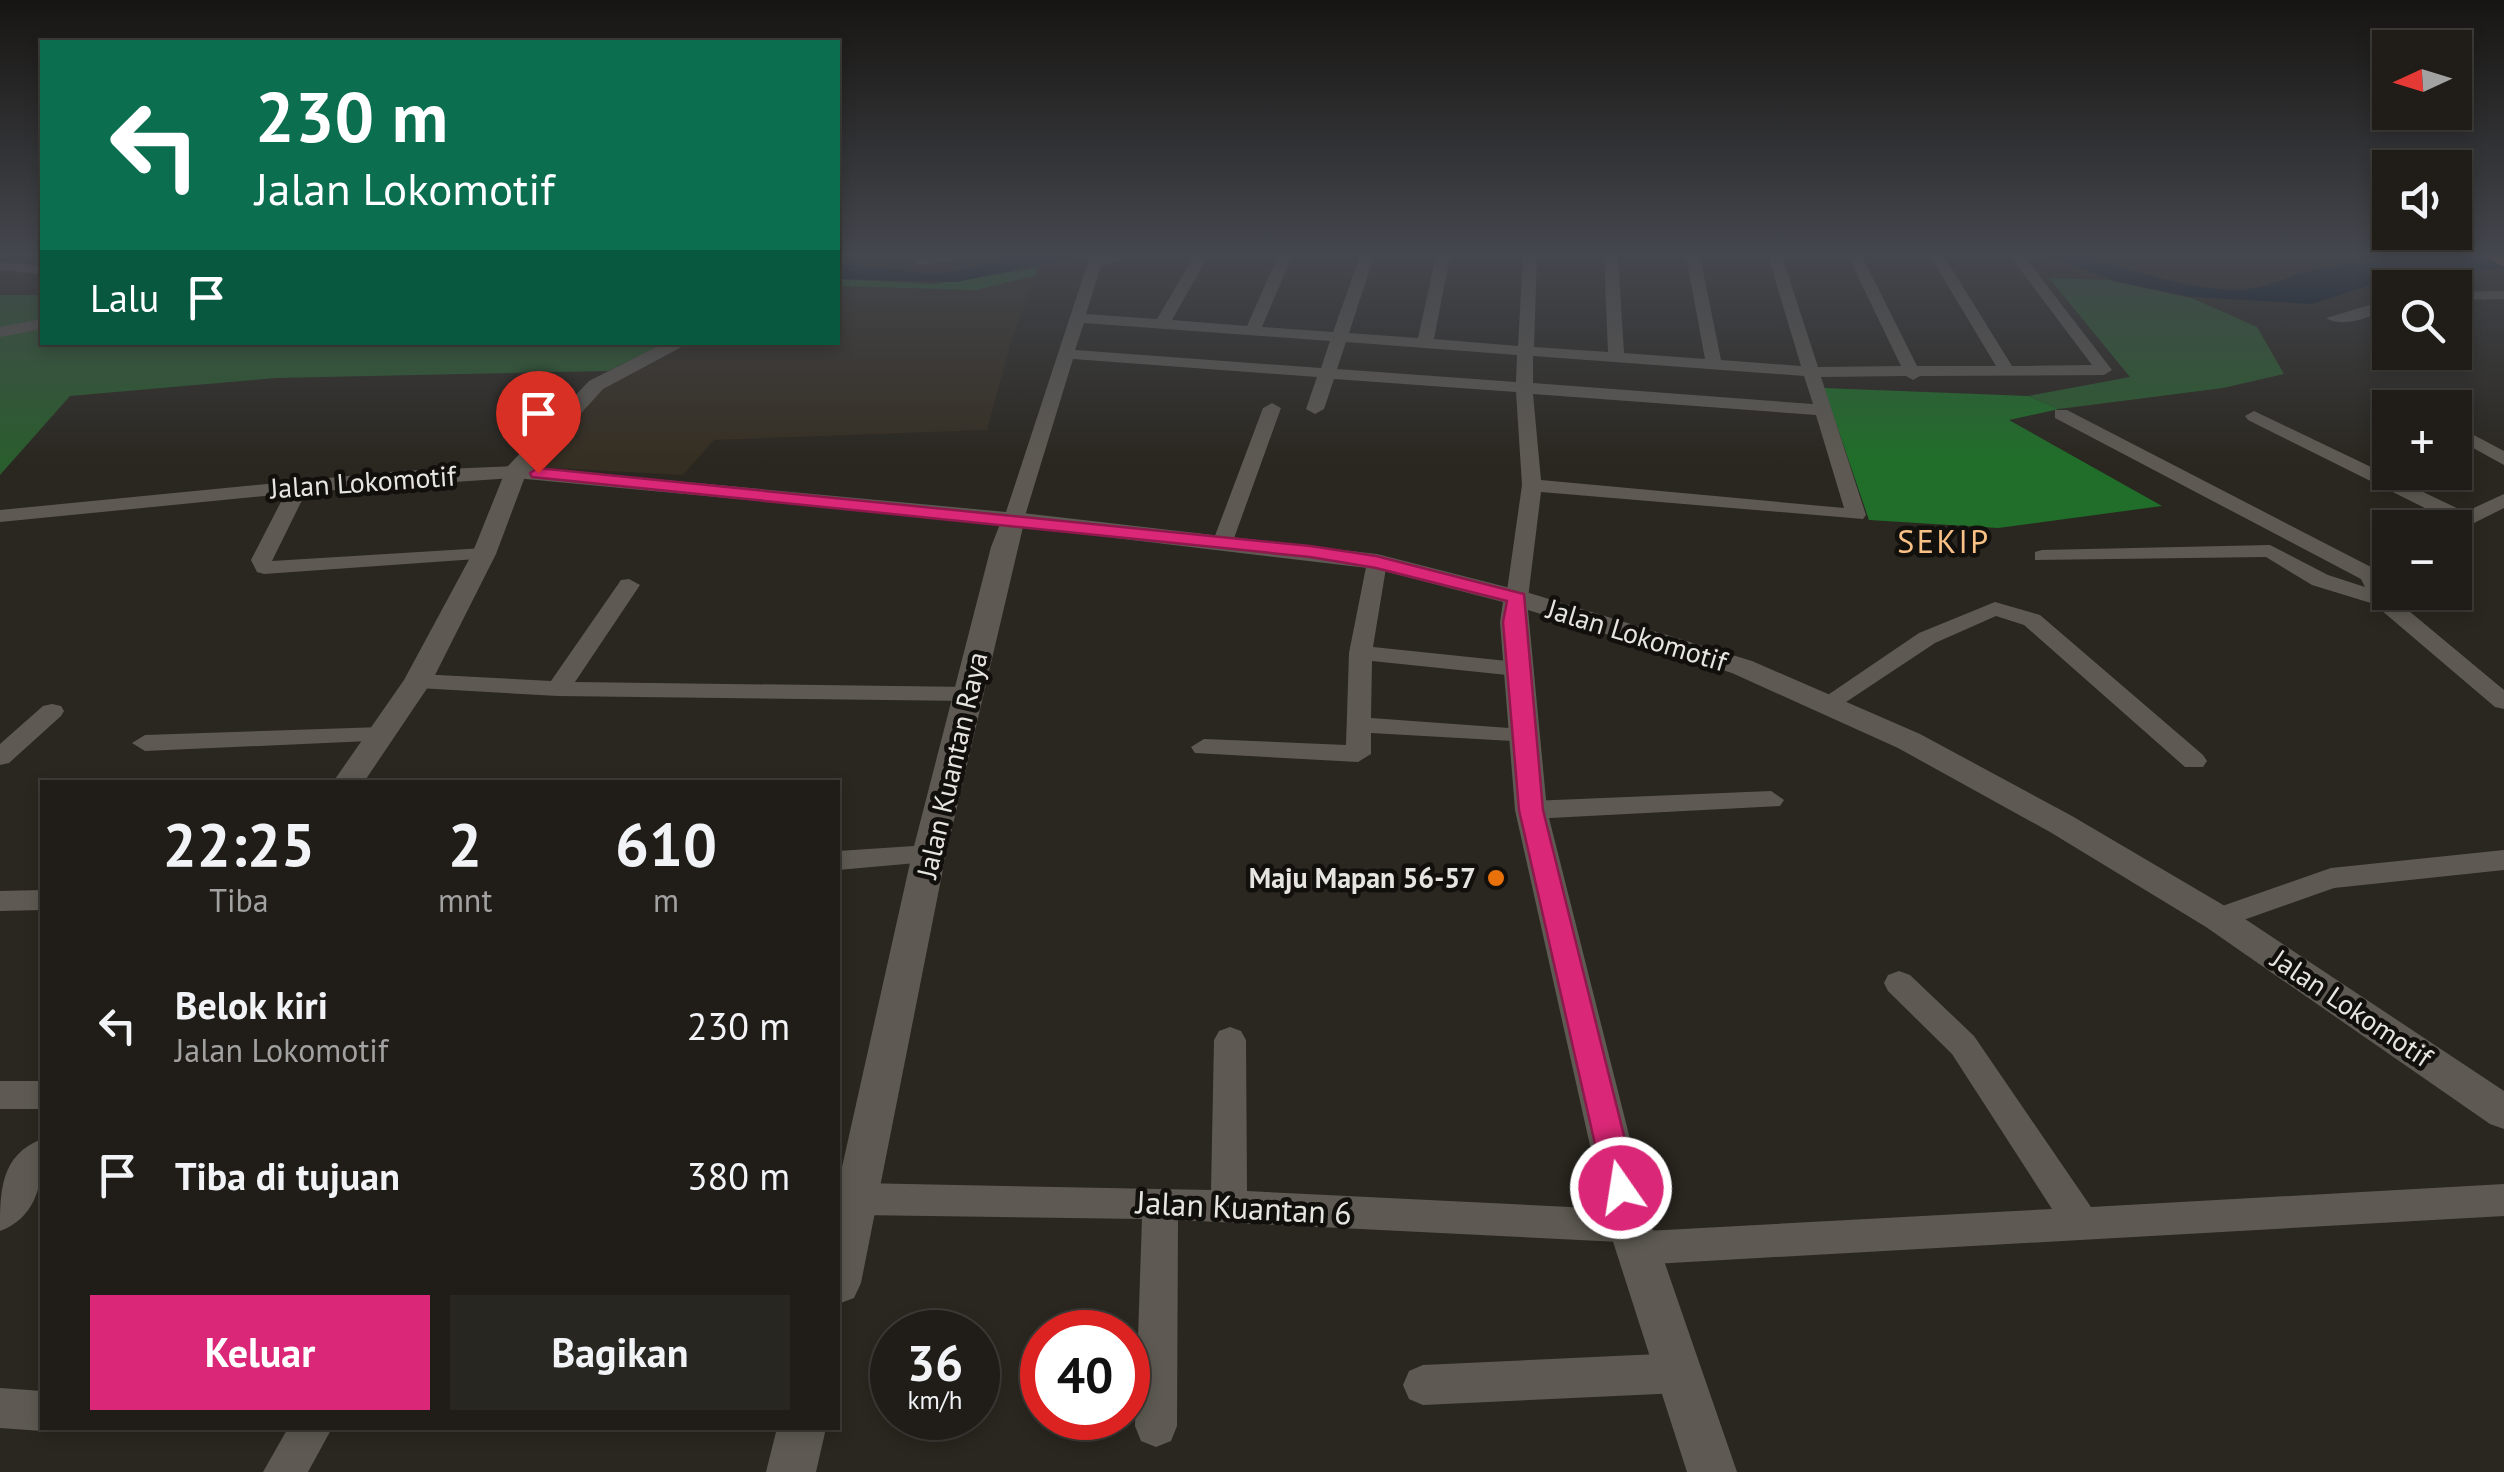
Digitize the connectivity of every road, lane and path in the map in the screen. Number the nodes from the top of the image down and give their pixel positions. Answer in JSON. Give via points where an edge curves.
{"nodes":[{"id":1,"x":38,"y":325,"type":"edge"},
{"id":2,"x":1076,"y":325,"type":"edge"},
{"id":3,"x":1172,"y":325,"type":"edge"},
{"id":4,"x":1254,"y":325,"type":"edge"},
{"id":5,"x":1344,"y":325,"type":"edge"},
{"id":6,"x":1429,"y":325,"type":"edge"},
{"id":7,"x":1526,"y":325,"type":"edge"},
{"id":8,"x":1614,"y":325,"type":"edge"},
{"id":9,"x":1706,"y":325,"type":"edge"},
{"id":10,"x":1798,"y":325,"type":"edge"},
{"id":11,"x":1888,"y":325,"type":"edge"},
{"id":12,"x":1979,"y":325,"type":"edge"},
{"id":13,"x":2072,"y":325,"type":"edge"},
{"id":14,"x":1252,"y":330,"type":"junction"},
{"id":15,"x":0,"y":332,"type":"edge"},
{"id":16,"x":1340,"y":337,"type":"junction"},
{"id":17,"x":1425,"y":342,"type":"junction"},
{"id":18,"x":676,"y":345,"type":"edge"},
{"id":19,"x":1524,"y":350,"type":"junction"},
{"id":20,"x":1067,"y":354,"type":"junction"},
{"id":21,"x":1616,"y":358,"type":"junction"},
{"id":22,"x":1714,"y":365,"type":"junction"},
{"id":23,"x":1328,"y":372,"type":"junction"},
{"id":24,"x":1813,"y":372,"type":"junction"},
{"id":25,"x":2008,"y":372,"type":"junction"},
{"id":26,"x":1913,"y":375,"type":"junction"},
{"id":27,"x":1524,"y":386,"type":"junction"},
{"id":28,"x":1272,"y":408,"type":"dead end"},
{"id":29,"x":1315,"y":409,"type":"dead end"},
{"id":30,"x":1824,"y":410,"type":"junction"},
{"id":31,"x":2061,"y":414,"type":"dead end"},
{"id":32,"x":2254,"y":416,"type":"dead end"},
{"id":33,"x":2472,"y":440,"type":"edge"},
{"id":34,"x":2504,"y":459,"type":"edge"},
{"id":35,"x":515,"y":472,"type":"junction"},
{"id":36,"x":1532,"y":485,"type":"junction"},
{"id":37,"x":299,"y":486,"type":"junction"},
{"id":38,"x":2504,"y":500,"type":"edge"},
{"id":39,"x":2431,"y":510,"type":"edge"},
{"id":40,"x":2472,"y":515,"type":"edge"},
{"id":41,"x":2,"y":518,"type":"edge"},
{"id":42,"x":1014,"y":519,"type":"junction"},
{"id":43,"x":1223,"y":542,"type":"junction"},
{"id":44,"x":484,"y":554,"type":"junction"},
{"id":45,"x":2042,"y":556,"type":"dead end"},
{"id":46,"x":1376,"y":562,"type":"junction"},
{"id":47,"x":2370,"y":575,"type":"joint"},
{"id":48,"x":2372,"y":579,"type":"edge"},
{"id":49,"x":629,"y":584,"type":"dead end"},
{"id":50,"x":2372,"y":595,"type":"edge"},
{"id":51,"x":1517,"y":598,"type":"junction"},
{"id":52,"x":2396,"y":610,"type":"edge"},
{"id":53,"x":1361,"y":653,"type":"junction"},
{"id":54,"x":1517,"y":669,"type":"junction"},
{"id":55,"x":418,"y":680,"type":"junction"},
{"id":56,"x":558,"y":689,"type":"junction"},
{"id":57,"x":970,"y":694,"type":"junction"},
{"id":58,"x":2504,"y":702,"type":"edge"},
{"id":59,"x":1828,"y":703,"type":"junction"},
{"id":60,"x":52,"y":711,"type":"dead end"},
{"id":61,"x":1360,"y":725,"type":"junction"},
{"id":62,"x":382,"y":735,"type":"junction"},
{"id":63,"x":1523,"y":736,"type":"junction"},
{"id":64,"x":146,"y":743,"type":"dead end"},
{"id":65,"x":1204,"y":747,"type":"dead end"},
{"id":66,"x":0,"y":757,"type":"edge"},
{"id":67,"x":2194,"y":761,"type":"dead end"},
{"id":68,"x":349,"y":780,"type":"edge"},
{"id":69,"x":1771,"y":800,"type":"dead end"},
{"id":70,"x":1531,"y":810,"type":"junction"},
{"id":71,"x":929,"y":854,"type":"junction"},
{"id":72,"x":2504,"y":860,"type":"edge"},
{"id":73,"x":840,"y":861,"type":"edge"},
{"id":74,"x":2218,"y":918,"type":"junction"},
{"id":75,"x":1899,"y":983,"type":"dead end"},
{"id":76,"x":1230,"y":1040,"type":"dead end"},
{"id":77,"x":40,"y":1095,"type":"edge"},
{"id":78,"x":0,"y":1096,"type":"edge"},
{"id":79,"x":2504,"y":1112,"type":"edge"},
{"id":80,"x":40,"y":1160,"type":"edge"},
{"id":81,"x":858,"y":1199,"type":"junction"},
{"id":82,"x":2504,"y":1200,"type":"edge"},
{"id":83,"x":1160,"y":1203,"type":"junction"},
{"id":84,"x":1228,"y":1207,"type":"junction"},
{"id":85,"x":0,"y":1212,"type":"edge"},
{"id":86,"x":2082,"y":1224,"type":"junction"},
{"id":87,"x":1633,"y":1237,"type":"junction"},
{"id":88,"x":840,"y":1275,"type":"edge"},
{"id":89,"x":1680,"y":1373,"type":"junction"},
{"id":90,"x":1423,"y":1385,"type":"dead end"},
{"id":91,"x":0,"y":1408,"type":"edge"},
{"id":92,"x":40,"y":1412,"type":"edge"},
{"id":93,"x":1156,"y":1426,"type":"dead end"},
{"id":94,"x":310,"y":1430,"type":"edge"},
{"id":95,"x":802,"y":1430,"type":"edge"},
{"id":96,"x":284,"y":1472,"type":"edge"},
{"id":97,"x":791,"y":1472,"type":"edge"},
{"id":98,"x":1712,"y":1472,"type":"edge"}],
"edges":[{"from":1,"to":15,"type":"street"},
{"from":2,"to":20,"type":"street","name":"Jalan Kuantan Raya"},
{"from":3,"to":14,"type":"street"},
{"from":4,"to":14,"type":"street"},
{"from":5,"to":16,"type":"street"},
{"from":6,"to":17,"type":"street"},
{"from":7,"to":19,"type":"street"},
{"from":8,"to":21,"type":"street"},
{"from":9,"to":22,"type":"street"},
{"from":10,"to":24,"type":"street"},
{"from":11,"to":26,"type":"street"},
{"from":12,"to":25,"type":"street"},
{"from":13,"to":25,"type":"street","via":[[2106,367],[2100,372]]},
{"from":14,"to":16,"type":"street"},
{"from":16,"to":17,"type":"street"},
{"from":16,"to":23,"type":"street"},
{"from":17,"to":19,"type":"street"},
{"from":18,"to":35,"type":"street","via":[[596,385]]},
{"from":19,"to":21,"type":"street"},
{"from":19,"to":27,"type":"street"},
{"from":20,"to":23,"type":"street"},
{"from":20,"to":42,"type":"street","name":"Jalan Kuantan Raya"},
{"from":21,"to":22,"type":"street"},
{"from":22,"to":24,"type":"street"},
{"from":23,"to":27,"type":"street"},
{"from":23,"to":29,"type":"street"},
{"from":24,"to":26,"type":"street"},
{"from":24,"to":30,"type":"street"},
{"from":25,"to":26,"type":"street"},
{"from":27,"to":30,"type":"street"},
{"from":27,"to":36,"type":"street"},
{"from":28,"to":43,"type":"street"},
{"from":30,"to":36,"type":"street","via":[[1856,515]]},
{"from":31,"to":47,"type":"street"},
{"from":32,"to":39,"type":"street"},
{"from":33,"to":34,"type":"street"},
{"from":35,"to":37,"type":"street","name":"Jalan Lokomotif"},
{"from":35,"to":42,"type":"street","name":"Jalan Lokomotif"},
{"from":35,"to":44,"type":"street"},
{"from":36,"to":51,"type":"street"},
{"from":37,"to":41,"type":"street","name":"Jalan Lokomotif"},
{"from":37,"to":44,"type":"street","via":[[261,560],[264,568]]},
{"from":38,"to":40,"type":"street"},
{"from":42,"to":43,"type":"street","name":"Jalan Lokomotif"},
{"from":42,"to":57,"type":"street","name":"Jalan Kuantan Raya"},
{"from":43,"to":46,"type":"street","name":"Jalan Lokomotif"},
{"from":44,"to":55,"type":"street"},
{"from":45,"to":50,"type":"street","via":[[2270,551],[2320,580]]},
{"from":46,"to":51,"type":"street","name":"Jalan Lokomotif"},
{"from":46,"to":53,"type":"street"},
{"from":47,"to":48,"type":"street"},
{"from":49,"to":56,"type":"street"},
{"from":51,"to":54,"type":"street"},
{"from":51,"to":59,"type":"street","name":"Jalan Lokomotif","via":[[1742,667]]},
{"from":52,"to":58,"type":"street"},
{"from":53,"to":54,"type":"street"},
{"from":53,"to":61,"type":"street"},
{"from":54,"to":63,"type":"street"},
{"from":55,"to":56,"type":"street"},
{"from":55,"to":62,"type":"street"},
{"from":56,"to":57,"type":"street"},
{"from":57,"to":71,"type":"street","name":"Jalan Kuantan Raya"},
{"from":59,"to":67,"type":"street","via":[[1927,638],[1994,608],[2032,620]]},
{"from":59,"to":74,"type":"street","name":"Jalan Lokomotif","via":[[2062,824]]},
{"from":60,"to":66,"type":"street"},
{"from":61,"to":63,"type":"street"},
{"from":61,"to":65,"type":"street","via":[[1358,754]]},
{"from":62,"to":64,"type":"street"},
{"from":62,"to":68,"type":"street"},
{"from":63,"to":70,"type":"street"},
{"from":69,"to":70,"type":"street"},
{"from":70,"to":87,"type":"street"},
{"from":71,"to":73,"type":"street"},
{"from":71,"to":81,"type":"street","name":"Jalan Kuantan Raya"},
{"from":72,"to":74,"type":"street","via":[[2331,878]]},
{"from":74,"to":79,"type":"street","name":"Jalan Lokomotif"},
{"from":75,"to":86,"type":"street","via":[[1963,1045]]},
{"from":76,"to":84,"type":"street"},
{"from":77,"to":78,"type":"street"},
{"from":80,"to":85,"type":"street"},
{"from":81,"to":83,"type":"street","name":"Jalan Kuantan 6"},
{"from":81,"to":88,"type":"street","name":"Jalan Kuantan Raya"},
{"from":82,"to":86,"type":"street","name":"Jalan Kuantan 6"},
{"from":83,"to":84,"type":"street","name":"Jalan Kuantan 6"},
{"from":83,"to":93,"type":"street"},
{"from":84,"to":87,"type":"street","name":"Jalan Kuantan 6"},
{"from":86,"to":87,"type":"street","name":"Jalan Kuantan 6"},
{"from":87,"to":89,"type":"street"},
{"from":89,"to":90,"type":"street"},
{"from":89,"to":98,"type":"street"},
{"from":91,"to":92,"type":"street"},
{"from":94,"to":96,"type":"street"},
{"from":95,"to":97,"type":"street"}]}
